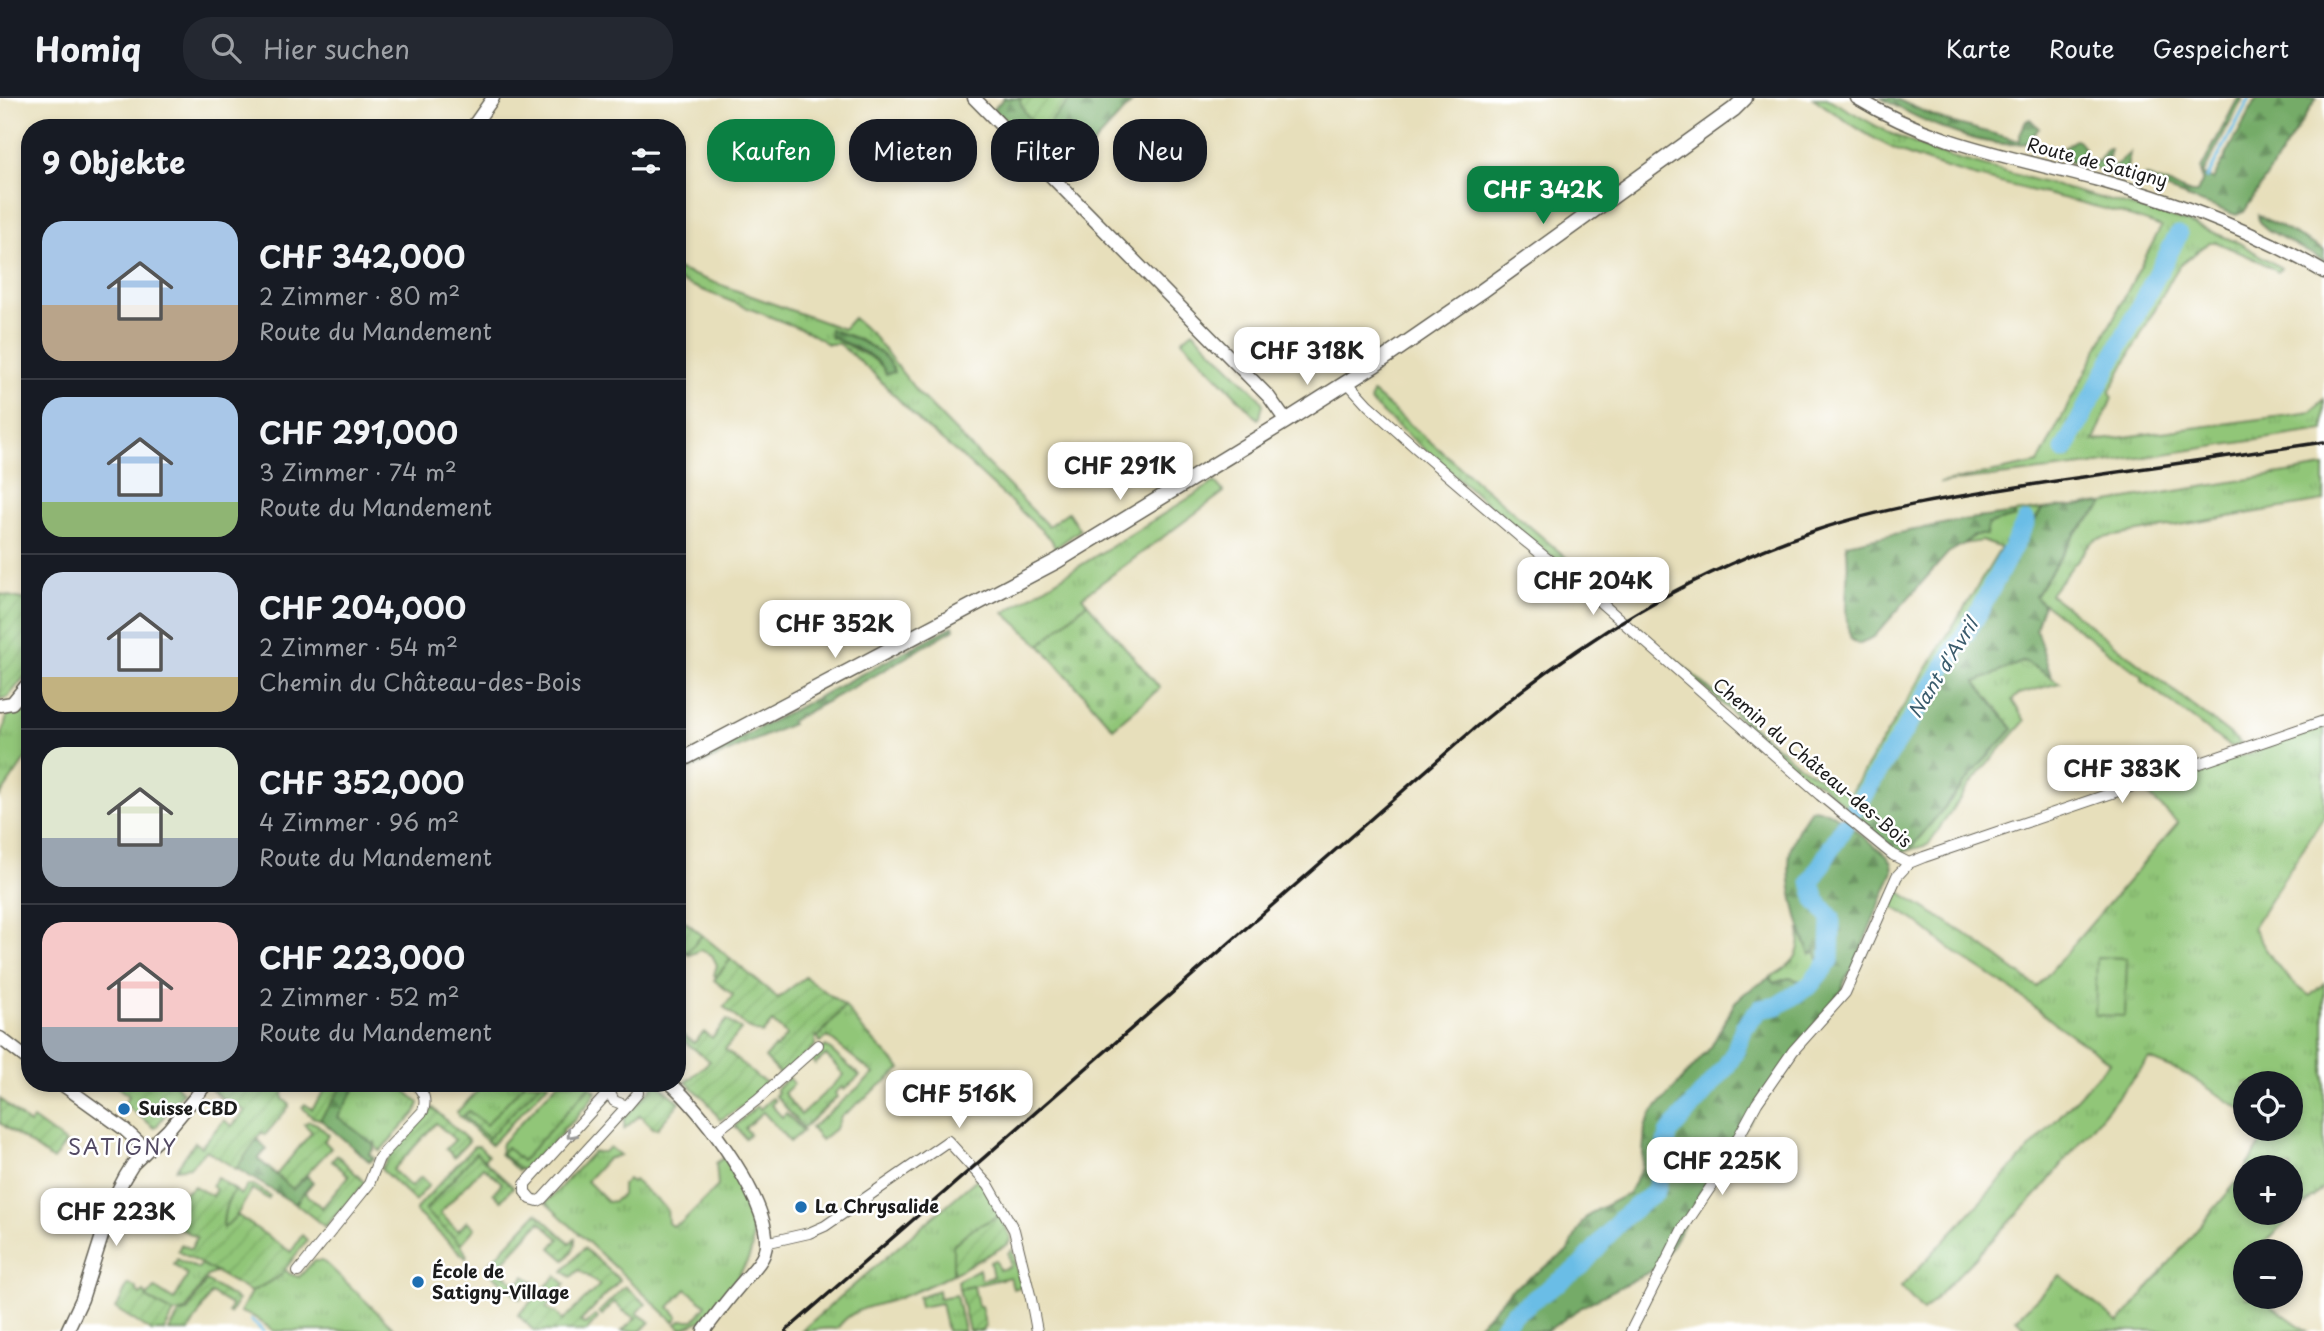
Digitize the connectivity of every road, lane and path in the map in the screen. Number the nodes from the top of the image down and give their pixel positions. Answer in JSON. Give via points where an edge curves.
{"nodes":[{"id":1,"x":493,"y":98,"type":"edge"},
{"id":2,"x":974,"y":98,"type":"edge"},
{"id":3,"x":1745,"y":98,"type":"edge"},
{"id":4,"x":1754,"y":98,"type":"edge"},
{"id":5,"x":1857,"y":98,"type":"edge"},
{"id":6,"x":1734,"y":109,"type":"junction"},
{"id":7,"x":478,"y":119,"type":"edge"},
{"id":8,"x":2324,"y":272,"type":"edge"},
{"id":9,"x":1347,"y":382,"type":"junction"},
{"id":10,"x":1286,"y":421,"type":"junction"},
{"id":11,"x":21,"y":692,"type":"edge"},
{"id":12,"x":0,"y":705,"type":"edge"},
{"id":13,"x":2324,"y":721,"type":"edge"},
{"id":14,"x":686,"y":757,"type":"edge"},
{"id":15,"x":1909,"y":863,"type":"junction"},
{"id":16,"x":0,"y":1038,"type":"edge"},
{"id":17,"x":818,"y":1045,"type":"dead end"},
{"id":18,"x":21,"y":1054,"type":"edge"},
{"id":19,"x":73,"y":1092,"type":"edge"},
{"id":20,"x":200,"y":1092,"type":"edge"},
{"id":21,"x":422,"y":1092,"type":"edge"},
{"id":22,"x":608,"y":1092,"type":"edge"},
{"id":23,"x":613,"y":1092,"type":"edge"},
{"id":24,"x":638,"y":1092,"type":"edge"},
{"id":25,"x":680,"y":1092,"type":"edge"},
{"id":26,"x":627,"y":1106,"type":"junction"},
{"id":27,"x":715,"y":1133,"type":"junction"},
{"id":28,"x":147,"y":1150,"type":"junction"},
{"id":29,"x":765,"y":1243,"type":"junction"},
{"id":30,"x":298,"y":1272,"type":"dead end"},
{"id":31,"x":67,"y":1331,"type":"edge"},
{"id":32,"x":704,"y":1331,"type":"edge"},
{"id":33,"x":1037,"y":1331,"type":"edge"},
{"id":34,"x":1631,"y":1331,"type":"edge"}],
"edges":[{"from":1,"to":7,"type":"street"},
{"from":2,"to":10,"type":"street","via":[[1269,397]]},
{"from":3,"to":6,"type":"main road"},
{"from":4,"to":6,"type":"main road"},
{"from":5,"to":8,"type":"street","name":"Route de Satigny","via":[[1940,139],[2203,213]]},
{"from":6,"to":9,"type":"main road"},
{"from":9,"to":10,"type":"main road"},
{"from":9,"to":15,"type":"street","name":"Chemin du Château-des-Bois","via":[[1426,456],[1820,795],[1892,855]]},
{"from":10,"to":14,"type":"main road","via":[[1057,561]]},
{"from":11,"to":12,"type":"street","via":[[12,703]]},
{"from":13,"to":15,"type":"street"},
{"from":15,"to":34,"type":"street","name":"Chemin du Château-des-Bois","via":[[1897,876],[1845,993],[1793,1051],[1757,1102],[1683,1228]]},
{"from":16,"to":18,"type":"street"},
{"from":17,"to":27,"type":"street"},
{"from":19,"to":28,"type":"street"},
{"from":20,"to":28,"type":"street"},
{"from":21,"to":30,"type":"street","via":[[423,1111],[379,1158],[369,1184]]},
{"from":22,"to":26,"type":"street","one_way":true,"via":[[525,1184],[527,1196],[542,1199]]},
{"from":23,"to":26,"type":"street","via":[[614,1101]]},
{"from":24,"to":26,"type":"street"},
{"from":25,"to":27,"type":"street"},
{"from":27,"to":29,"type":"street","via":[[751,1192]]},
{"from":28,"to":31,"type":"street","via":[[128,1170],[114,1198],[82,1300]]},
{"from":29,"to":32,"type":"street","via":[[761,1259]]},
{"from":29,"to":33,"type":"street","via":[[825,1226],[948,1140],[989,1186],[1014,1230]]}]}
